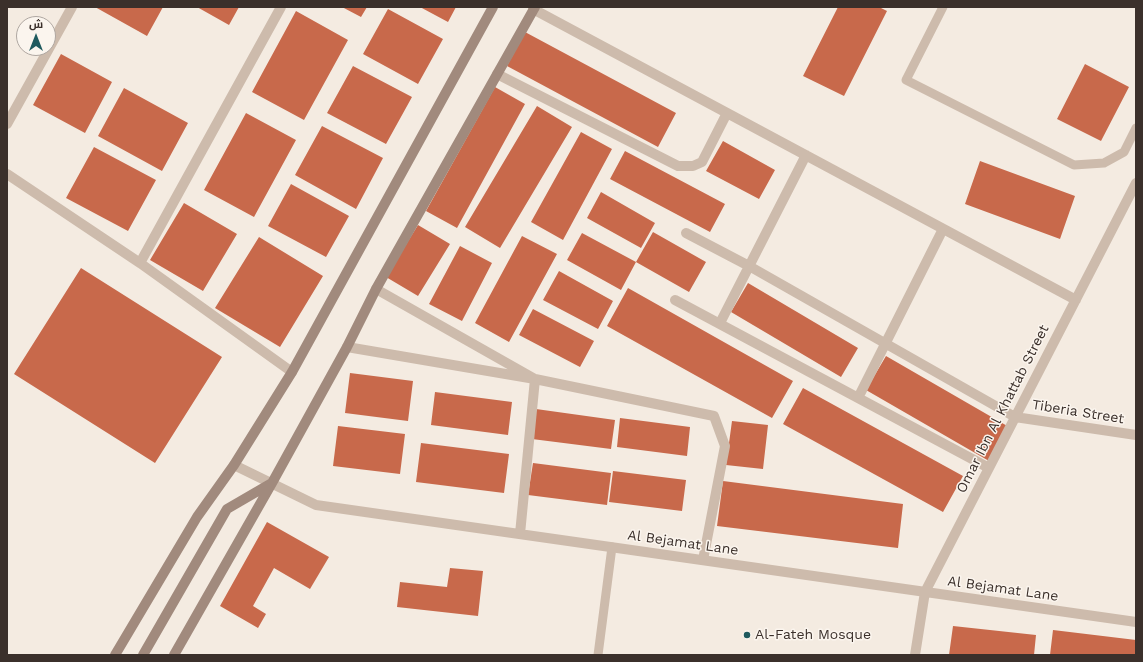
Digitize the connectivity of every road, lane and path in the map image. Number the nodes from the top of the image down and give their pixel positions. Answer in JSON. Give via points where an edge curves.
{"nodes":[{"id":1,"x":72,"y":7,"type":"edge"},
{"id":2,"x":281,"y":7,"type":"edge"},
{"id":3,"x":493,"y":7,"type":"edge"},
{"id":4,"x":944,"y":7,"type":"edge"},
{"id":5,"x":534,"y":8,"type":"edge"},
{"id":6,"x":497,"y":74,"type":"junction"},
{"id":7,"x":727,"y":113,"type":"junction"},
{"id":8,"x":7,"y":124,"type":"edge"},
{"id":9,"x":1136,"y":128,"type":"edge"},
{"id":10,"x":806,"y":155,"type":"junction"},
{"id":11,"x":7,"y":174,"type":"edge"},
{"id":12,"x":1136,"y":183,"type":"edge"},
{"id":13,"x":943,"y":229,"type":"junction"},
{"id":14,"x":686,"y":233,"type":"dead end"},
{"id":15,"x":140,"y":264,"type":"junction"},
{"id":16,"x":749,"y":266,"type":"junction"},
{"id":17,"x":376,"y":289,"type":"junction"},
{"id":18,"x":675,"y":300,"type":"dead end"},
{"id":19,"x":1076,"y":300,"type":"junction"},
{"id":20,"x":720,"y":323,"type":"junction"},
{"id":21,"x":886,"y":343,"type":"junction"},
{"id":22,"x":347,"y":347,"type":"junction"},
{"id":23,"x":292,"y":372,"type":"junction"},
{"id":24,"x":535,"y":379,"type":"junction"},
{"id":25,"x":858,"y":398,"type":"junction"},
{"id":26,"x":1015,"y":417,"type":"junction"},
{"id":27,"x":1136,"y":435,"type":"edge"},
{"id":28,"x":234,"y":465,"type":"junction"},
{"id":29,"x":989,"y":468,"type":"junction"},
{"id":30,"x":272,"y":483,"type":"junction"},
{"id":31,"x":520,"y":534,"type":"junction"},
{"id":32,"x":612,"y":547,"type":"junction"},
{"id":33,"x":703,"y":560,"type":"junction"},
{"id":34,"x":925,"y":592,"type":"junction"},
{"id":35,"x":1136,"y":622,"type":"edge"},
{"id":36,"x":115,"y":655,"type":"edge"},
{"id":37,"x":143,"y":655,"type":"edge"},
{"id":38,"x":174,"y":655,"type":"edge"},
{"id":39,"x":598,"y":655,"type":"edge"},
{"id":40,"x":915,"y":655,"type":"edge"}],
"edges":[{"from":1,"to":8,"type":"street"},
{"from":2,"to":15,"type":"street"},
{"from":3,"to":23,"type":"main road"},
{"from":4,"to":9,"type":"lane","via":[[906,80],[1074,165],[1104,163],[1124,152]]},
{"from":5,"to":6,"type":"main road"},
{"from":5,"to":7,"type":"street"},
{"from":6,"to":7,"type":"street","via":[[678,166],[693,166],[702,162]]},
{"from":6,"to":17,"type":"main road"},
{"from":7,"to":10,"type":"street"},
{"from":10,"to":13,"type":"street"},
{"from":10,"to":16,"type":"street"},
{"from":11,"to":15,"type":"street"},
{"from":12,"to":19,"type":"street","name":"Omar Ibn Al Khattab Street"},
{"from":13,"to":19,"type":"street"},
{"from":13,"to":21,"type":"street"},
{"from":14,"to":16,"type":"street"},
{"from":15,"to":23,"type":"street"},
{"from":16,"to":20,"type":"street"},
{"from":16,"to":21,"type":"street"},
{"from":17,"to":22,"type":"main road"},
{"from":17,"to":24,"type":"street"},
{"from":18,"to":20,"type":"street"},
{"from":19,"to":26,"type":"street","name":"Omar Ibn Al Khattab Street"},
{"from":20,"to":25,"type":"street"},
{"from":21,"to":25,"type":"street"},
{"from":21,"to":26,"type":"street"},
{"from":22,"to":24,"type":"street"},
{"from":22,"to":30,"type":"main road"},
{"from":23,"to":28,"type":"main road"},
{"from":24,"to":31,"type":"street"},
{"from":24,"to":33,"type":"street","via":[[714,416],[726,446]]},
{"from":25,"to":29,"type":"street"},
{"from":26,"to":27,"type":"street","name":"Tiberia Street"},
{"from":26,"to":29,"type":"street","name":"Omar Ibn Al Khattab Street"},
{"from":28,"to":30,"type":"street","name":"Al Bejamat Lane"},
{"from":28,"to":36,"type":"main road","via":[[197,517]]},
{"from":29,"to":34,"type":"street","name":"Omar Ibn Al Khattab Street"},
{"from":30,"to":31,"type":"street","name":"Al Bejamat Lane","via":[[316,505]]},
{"from":30,"to":37,"type":"main road","via":[[227,509]]},
{"from":30,"to":38,"type":"main road"},
{"from":31,"to":32,"type":"street","name":"Al Bejamat Lane"},
{"from":32,"to":33,"type":"street","name":"Al Bejamat Lane"},
{"from":32,"to":39,"type":"lane"},
{"from":33,"to":34,"type":"street","name":"Al Bejamat Lane"},
{"from":34,"to":35,"type":"street","name":"Al Bejamat Lane"},
{"from":34,"to":40,"type":"street","name":"Omar Ibn Al Khattab Street"}]}
